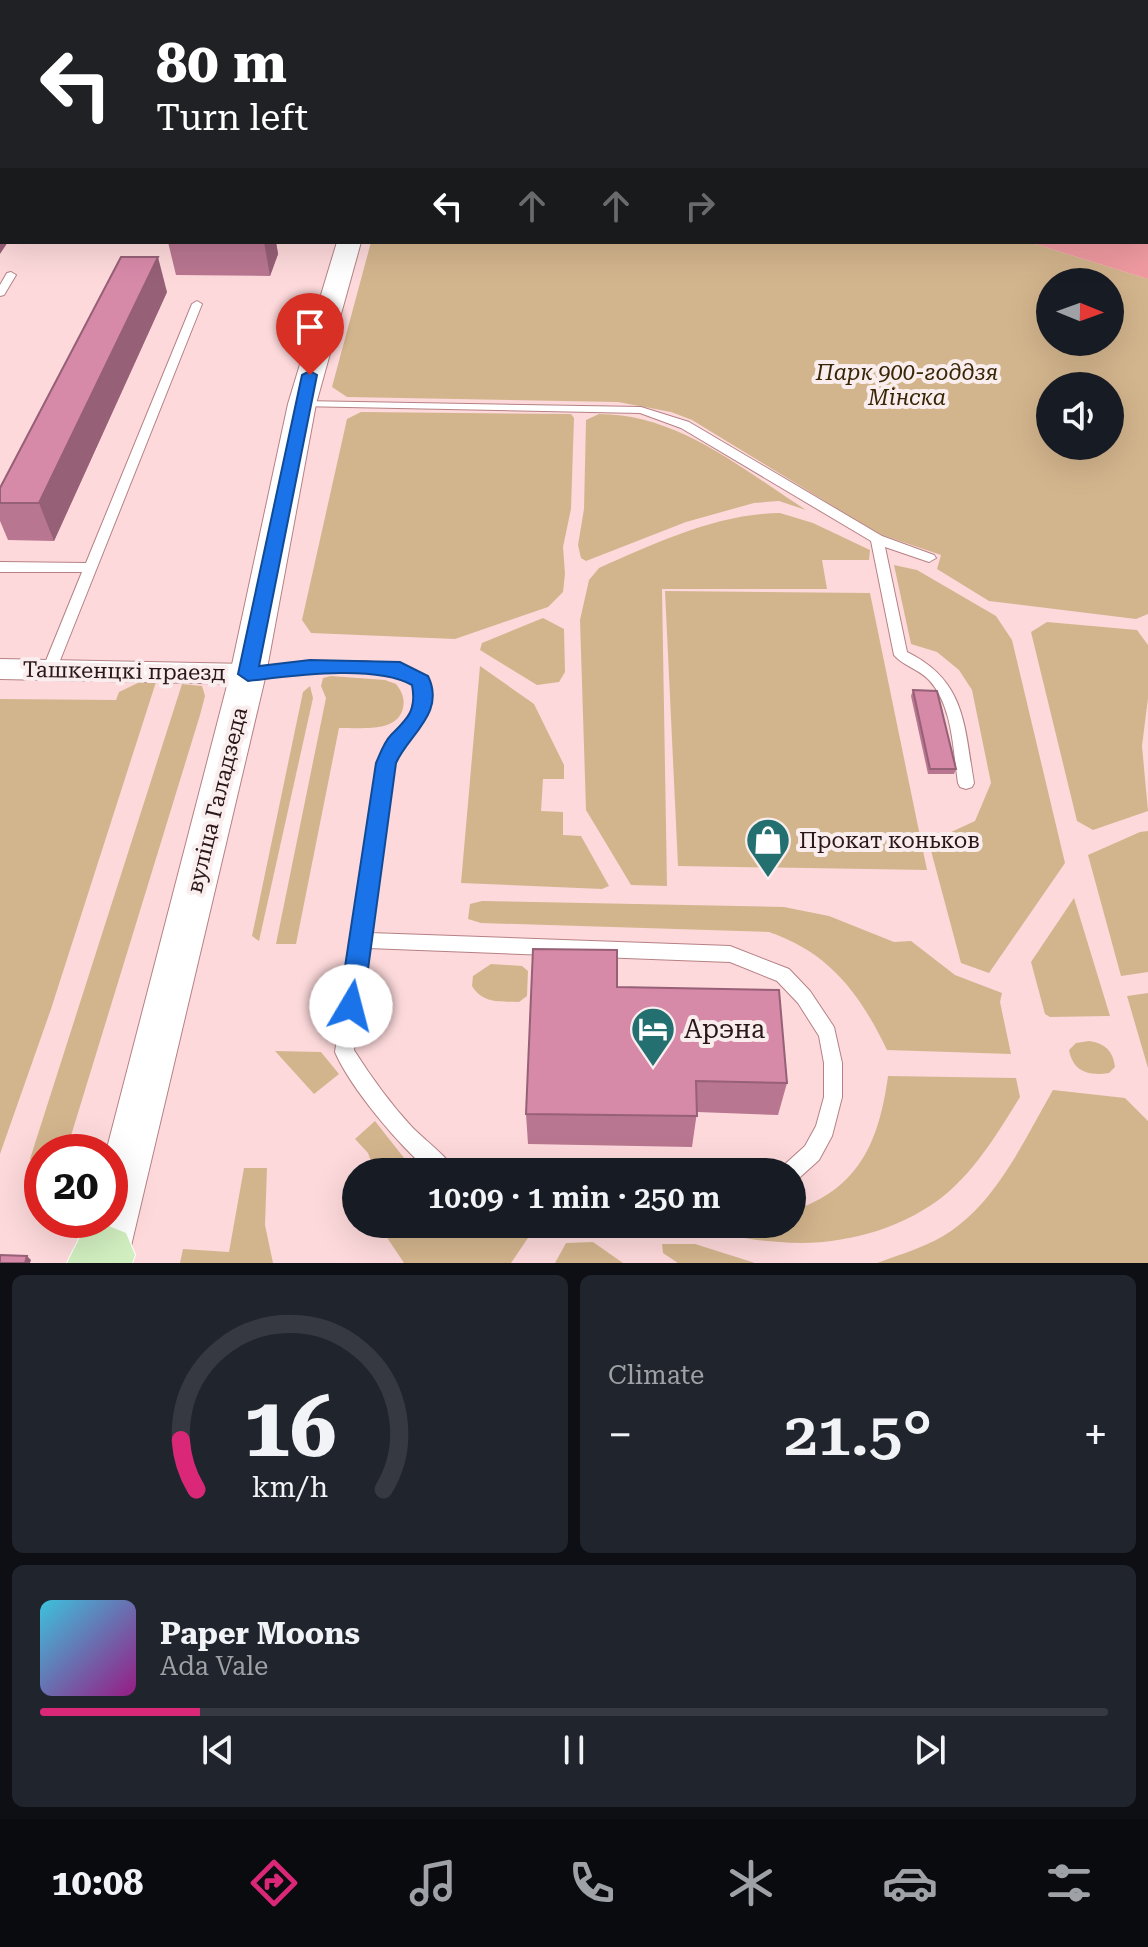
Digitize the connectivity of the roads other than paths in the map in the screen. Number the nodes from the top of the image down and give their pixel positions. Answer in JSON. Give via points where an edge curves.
{"nodes":[{"id":1,"x":348,"y":244,"type":"edge"},
{"id":2,"x":11,"y":275,"type":"dead end"},
{"id":3,"x":0,"y":293,"type":"edge"},
{"id":4,"x":197,"y":304,"type":"dead end"},
{"id":5,"x":302,"y":404,"type":"junction"},
{"id":6,"x":877,"y":539,"type":"junction"},
{"id":7,"x":929,"y":558,"type":"dead end"},
{"id":8,"x":0,"y":567,"type":"edge"},
{"id":9,"x":89,"y":568,"type":"junction"},
{"id":10,"x":50,"y":668,"type":"junction"},
{"id":11,"x":0,"y":669,"type":"edge"},
{"id":12,"x":248,"y":674,"type":"junction"},
{"id":13,"x":966,"y":783,"type":"dead end"},
{"id":14,"x":360,"y":940,"type":"junction"},
{"id":15,"x":428,"y":1158,"type":"edge"},
{"id":16,"x":806,"y":1158,"type":"edge"},
{"id":17,"x":102,"y":1261,"type":"edge"}],
"edges":[{"from":1,"to":5,"type":"street","name":"вуліца Галадзеда"},
{"from":2,"to":3,"type":"lane"},
{"from":4,"to":9,"type":"lane"},
{"from":5,"to":6,"type":"lane","via":[[641,410],[685,425]]},
{"from":5,"to":12,"type":"street","name":"вуліца Галадзеда"},
{"from":6,"to":7,"type":"lane"},
{"from":6,"to":13,"type":"lane","via":[[901,655],[922,663],[949,693]]},
{"from":8,"to":9,"type":"lane"},
{"from":9,"to":10,"type":"lane"},
{"from":10,"to":11,"type":"street","name":"Ташкенцкі праезд"},
{"from":10,"to":12,"type":"street","name":"Ташкенцкі праезд"},
{"from":12,"to":14,"type":"lane","via":[[310,667],[377,668],[400,669],[421,681],[420,715],[386,763]]},
{"from":12,"to":17,"type":"street","name":"вуліца Галадзеда"},
{"from":14,"to":15,"type":"lane","via":[[344,1052],[372,1095]]},
{"from":14,"to":16,"type":"lane","via":[[730,954],[783,975],[828,1033],[833,1063],[833,1097],[825,1129]]}]}
